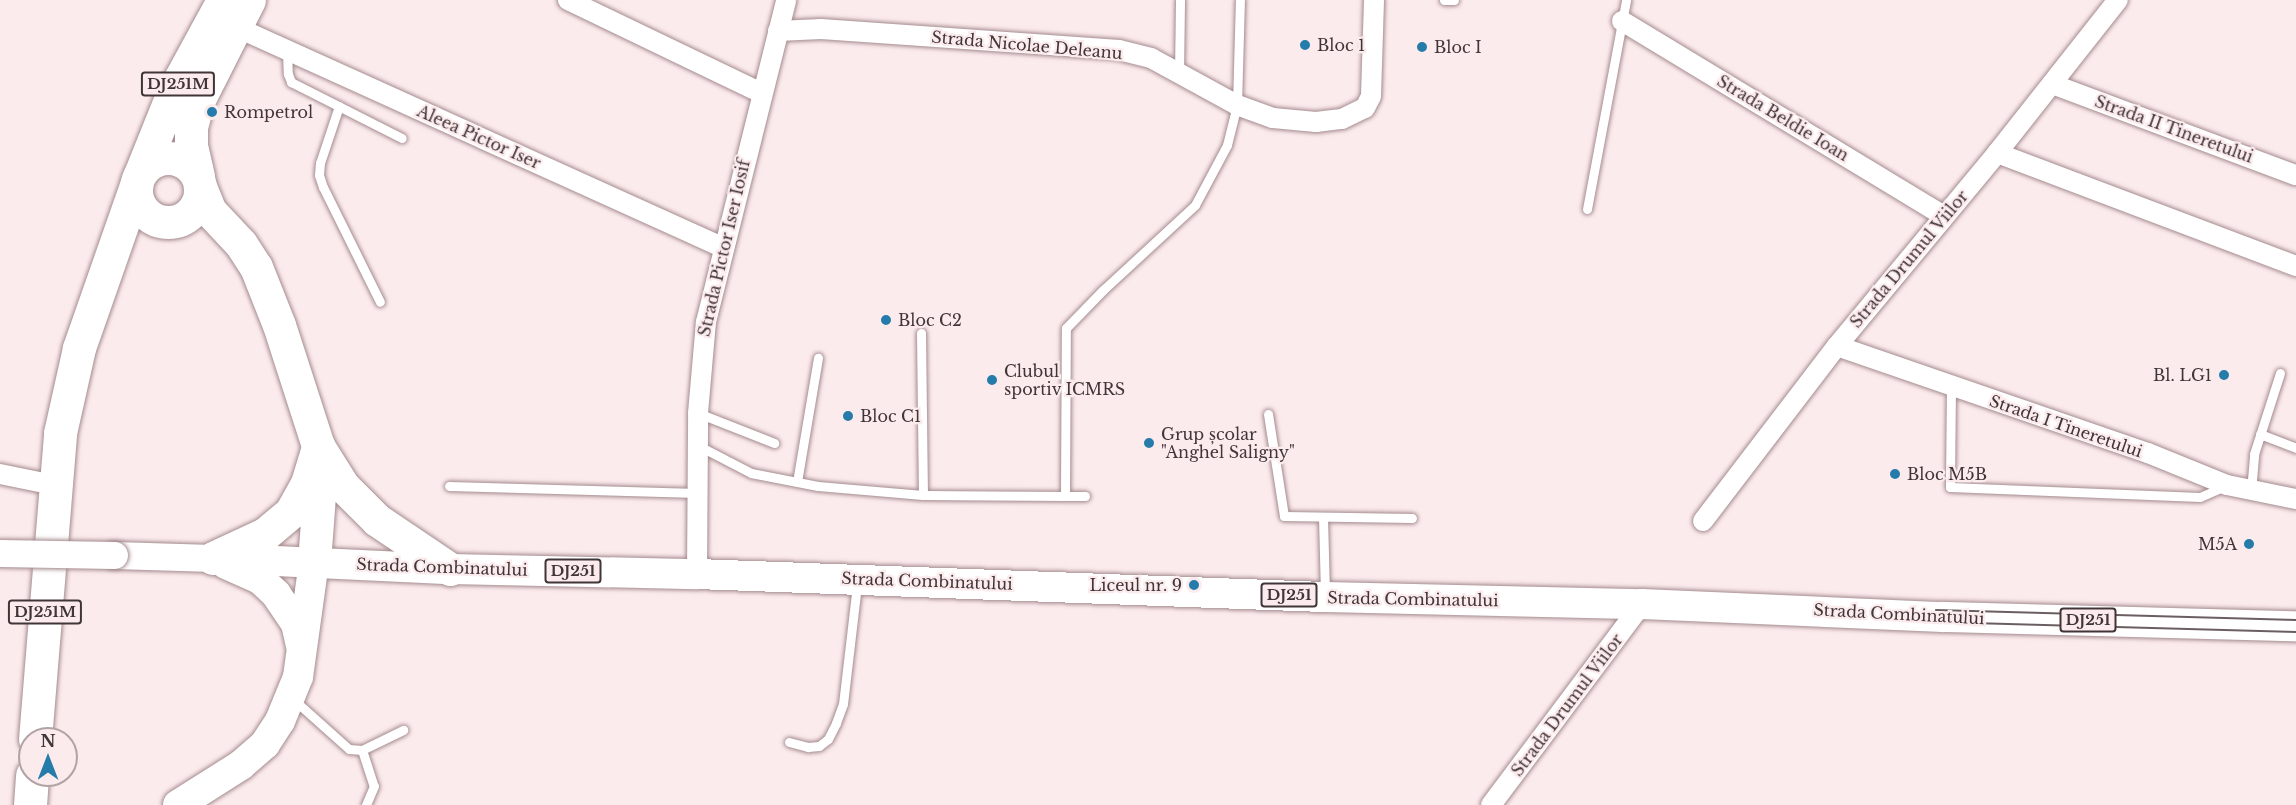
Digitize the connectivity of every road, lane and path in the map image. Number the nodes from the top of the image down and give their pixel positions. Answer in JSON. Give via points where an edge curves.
{"nodes":[{"id":1,"x":567,"y":0,"type":"edge"},
{"id":2,"x":786,"y":0,"type":"edge"},
{"id":3,"x":1180,"y":0,"type":"edge"},
{"id":4,"x":1240,"y":0,"type":"edge"},
{"id":5,"x":1374,"y":0,"type":"edge"},
{"id":6,"x":1444,"y":0,"type":"edge"},
{"id":7,"x":1454,"y":0,"type":"edge"},
{"id":8,"x":1626,"y":0,"type":"edge"},
{"id":9,"x":2118,"y":0,"type":"edge"},
{"id":10,"x":236,"y":9,"type":"edge"},
{"id":11,"x":1622,"y":21,"type":"junction"},
{"id":12,"x":778,"y":31,"type":"junction"},
{"id":13,"x":287,"y":51,"type":"junction"},
{"id":14,"x":1179,"y":74,"type":"junction"},
{"id":15,"x":2052,"y":84,"type":"junction"},
{"id":16,"x":761,"y":93,"type":"junction"},
{"id":17,"x":1237,"y":105,"type":"junction"},
{"id":18,"x":339,"y":106,"type":"junction"},
{"id":19,"x":402,"y":138,"type":"dead end"},
{"id":20,"x":1997,"y":153,"type":"junction"},
{"id":21,"x":2296,"y":174,"type":"edge"},
{"id":22,"x":139,"y":178,"type":"junction"},
{"id":23,"x":199,"y":183,"type":"junction"},
{"id":24,"x":1587,"y":209,"type":"dead end"},
{"id":25,"x":1944,"y":216,"type":"junction"},
{"id":26,"x":173,"y":222,"type":"junction"},
{"id":27,"x":722,"y":247,"type":"junction"},
{"id":28,"x":2296,"y":266,"type":"edge"},
{"id":29,"x":104,"y":272,"type":"junction"},
{"id":30,"x":262,"y":284,"type":"junction"},
{"id":31,"x":380,"y":302,"type":"dead end"},
{"id":32,"x":921,"y":333,"type":"dead end"},
{"id":33,"x":1837,"y":346,"type":"junction"},
{"id":34,"x":818,"y":358,"type":"dead end"},
{"id":35,"x":2280,"y":373,"type":"dead end"},
{"id":36,"x":1951,"y":387,"type":"junction"},
{"id":37,"x":698,"y":413,"type":"junction"},
{"id":38,"x":1268,"y":414,"type":"dead end"},
{"id":39,"x":2260,"y":434,"type":"junction"},
{"id":40,"x":774,"y":443,"type":"dead end"},
{"id":41,"x":698,"y":445,"type":"junction"},
{"id":42,"x":318,"y":446,"type":"junction"},
{"id":43,"x":2296,"y":448,"type":"edge"},
{"id":44,"x":0,"y":474,"type":"edge"},
{"id":45,"x":797,"y":482,"type":"junction"},
{"id":46,"x":54,"y":485,"type":"junction"},
{"id":47,"x":2227,"y":485,"type":"junction"},
{"id":48,"x":449,"y":486,"type":"dead end"},
{"id":49,"x":2251,"y":491,"type":"junction"},
{"id":50,"x":698,"y":493,"type":"junction"},
{"id":51,"x":923,"y":495,"type":"junction"},
{"id":52,"x":1065,"y":496,"type":"junction"},
{"id":53,"x":1085,"y":496,"type":"dead end"},
{"id":54,"x":2296,"y":500,"type":"edge"},
{"id":55,"x":1323,"y":517,"type":"junction"},
{"id":56,"x":1412,"y":518,"type":"dead end"},
{"id":57,"x":1703,"y":521,"type":"dead end"},
{"id":58,"x":0,"y":553,"type":"edge"},
{"id":59,"x":213,"y":558,"type":"junction"},
{"id":60,"x":314,"y":562,"type":"junction"},
{"id":61,"x":450,"y":569,"type":"junction"},
{"id":62,"x":697,"y":574,"type":"junction"},
{"id":63,"x":857,"y":579,"type":"junction"},
{"id":64,"x":1325,"y":597,"type":"junction"},
{"id":65,"x":1642,"y":604,"type":"junction"},
{"id":66,"x":2296,"y":626,"type":"edge"},
{"id":67,"x":303,"y":651,"type":"junction"},
{"id":68,"x":291,"y":697,"type":"junction"},
{"id":69,"x":36,"y":727,"type":"edge"},
{"id":70,"x":403,"y":730,"type":"dead end"},
{"id":71,"x":789,"y":742,"type":"dead end"},
{"id":72,"x":362,"y":750,"type":"junction"},
{"id":73,"x":31,"y":787,"type":"edge"},
{"id":74,"x":1492,"y":804,"type":"edge"},
{"id":75,"x":30,"y":805,"type":"edge"},
{"id":76,"x":178,"y":805,"type":"edge"},
{"id":77,"x":366,"y":805,"type":"edge"}],
"edges":[{"from":1,"to":16,"type":"street"},
{"from":2,"to":12,"type":"street","name":"Strada Pictor Iser Iosif"},
{"from":3,"to":14,"type":"lane"},
{"from":4,"to":17,"type":"lane"},
{"from":5,"to":17,"type":"street","name":"Strada Nicolae Deleanu","via":[[1371,96],[1365,108],[1342,119],[1316,122],[1273,118]]},
{"from":6,"to":7,"type":"lane"},
{"from":8,"to":11,"type":"lane"},
{"from":9,"to":15,"type":"street","name":"Strada Drumul Viilor"},
{"from":10,"to":13,"type":"street","name":"Aleea Pictor Iser"},
{"from":10,"to":22,"type":"highway","number":"DJ251M","via":[[174,90]]},
{"from":10,"to":23,"type":"highway","number":"DJ251M","via":[[191,127]]},
{"from":11,"to":24,"type":"lane"},
{"from":11,"to":25,"type":"street","name":"Strada Beldie Ioan"},
{"from":12,"to":14,"type":"street","name":"Strada Nicolae Deleanu","via":[[820,29],[1119,50],[1151,58]]},
{"from":12,"to":16,"type":"street","name":"Strada Pictor Iser Iosif"},
{"from":13,"to":18,"type":"lane","via":[[291,82]]},
{"from":13,"to":27,"type":"street","name":"Aleea Pictor Iser"},
{"from":14,"to":17,"type":"street","name":"Strada Nicolae Deleanu"},
{"from":15,"to":20,"type":"street","name":"Strada Drumul Viilor"},
{"from":15,"to":21,"type":"street","name":"Strada II Tineretului"},
{"from":16,"to":27,"type":"street","name":"Strada Pictor Iser Iosif"},
{"from":17,"to":52,"type":"lane","via":[[1227,144],[1195,205],[1066,328]]},
{"from":18,"to":19,"type":"lane"},
{"from":18,"to":31,"type":"lane","via":[[319,174]]},
{"from":20,"to":25,"type":"street","name":"Strada Drumul Viilor"},
{"from":20,"to":28,"type":"street"},
{"from":22,"to":23,"type":"highway","via":[[159,159],[171,158],[191,167]]},
{"from":22,"to":26,"type":"highway","via":[[140,206],[146,214]]},
{"from":22,"to":29,"type":"highway","number":"DJ251M"},
{"from":23,"to":26,"type":"highway","number":"DJ251M","via":[[195,209]]},
{"from":23,"to":30,"type":"highway","via":[[210,211],[250,256]]},
{"from":25,"to":33,"type":"street","name":"Strada Drumul Viilor"},
{"from":26,"to":29,"type":"highway","number":"DJ251M","via":[[142,232]]},
{"from":26,"to":30,"type":"highway","via":[[196,228],[224,247]]},
{"from":27,"to":37,"type":"street","name":"Strada Pictor Iser Iosif","via":[[701,352]]},
{"from":29,"to":46,"type":"highway","number":"DJ251M","via":[[69,389]]},
{"from":30,"to":42,"type":"highway"},
{"from":32,"to":51,"type":"lane"},
{"from":33,"to":36,"type":"street","name":"Strada I Tineretului"},
{"from":33,"to":57,"type":"street","name":"Strada Drumul Viilor"},
{"from":34,"to":45,"type":"lane"},
{"from":35,"to":39,"type":"lane"},
{"from":36,"to":47,"type":"street","name":"Strada I Tineretului","via":[[2148,453]]},
{"from":36,"to":47,"type":"lane","via":[[1950,487],[2200,497]]},
{"from":37,"to":40,"type":"lane"},
{"from":37,"to":41,"type":"street","name":"Strada Pictor Iser Iosif"},
{"from":38,"to":55,"type":"lane","via":[[1284,516]]},
{"from":39,"to":43,"type":"lane"},
{"from":39,"to":49,"type":"lane"},
{"from":41,"to":45,"type":"lane","via":[[751,473]]},
{"from":41,"to":50,"type":"street","name":"Strada Pictor Iser Iosif"},
{"from":42,"to":59,"type":"highway","via":[[307,483],[291,512],[265,534]]},
{"from":42,"to":60,"type":"highway","via":[[321,471]]},
{"from":42,"to":61,"type":"highway","via":[[358,504]]},
{"from":44,"to":46,"type":"street"},
{"from":45,"to":51,"type":"lane"},
{"from":46,"to":69,"type":"highway","number":"DJ251M"},
{"from":47,"to":49,"type":"street","name":"Strada I Tineretului"},
{"from":48,"to":50,"type":"lane"},
{"from":49,"to":54,"type":"street","name":"Strada I Tineretului"},
{"from":50,"to":62,"type":"street","name":"Strada Pictor Iser Iosif"},
{"from":51,"to":52,"type":"lane"},
{"from":52,"to":53,"type":"lane"},
{"from":55,"to":56,"type":"lane"},
{"from":55,"to":64,"type":"lane"},
{"from":58,"to":59,"type":"street","name":"Strada Combinatului","bridge":true},
{"from":59,"to":60,"type":"main road","name":"Strada Combinatului","number":"DJ251"},
{"from":59,"to":67,"type":"main road","via":[[260,579],[276,594],[296,624]]},
{"from":60,"to":61,"type":"main road","name":"Strada Combinatului","number":"DJ251"},
{"from":60,"to":67,"type":"main road"},
{"from":61,"to":62,"type":"main road","name":"Strada Combinatului","number":"DJ251"},
{"from":62,"to":63,"type":"main road","name":"Strada Combinatului","number":"DJ251"},
{"from":63,"to":64,"type":"main road","name":"Strada Combinatului","number":"DJ251"},
{"from":63,"to":71,"type":"lane","via":[[843,704],[836,723],[828,739],[819,746]]},
{"from":64,"to":65,"type":"main road","name":"Strada Combinatului","number":"DJ251"},
{"from":65,"to":66,"type":"main road","name":"Strada Combinatului","number":"DJ251"},
{"from":65,"to":74,"type":"street","name":"Strada Drumul Viilor"},
{"from":67,"to":68,"type":"main road"},
{"from":68,"to":72,"type":"lane","via":[[349,749]]},
{"from":68,"to":76,"type":"main road","via":[[265,744],[241,765]]},
{"from":70,"to":72,"type":"lane"},
{"from":72,"to":77,"type":"lane","via":[[374,786]]},
{"from":73,"to":75,"type":"highway"}]}
